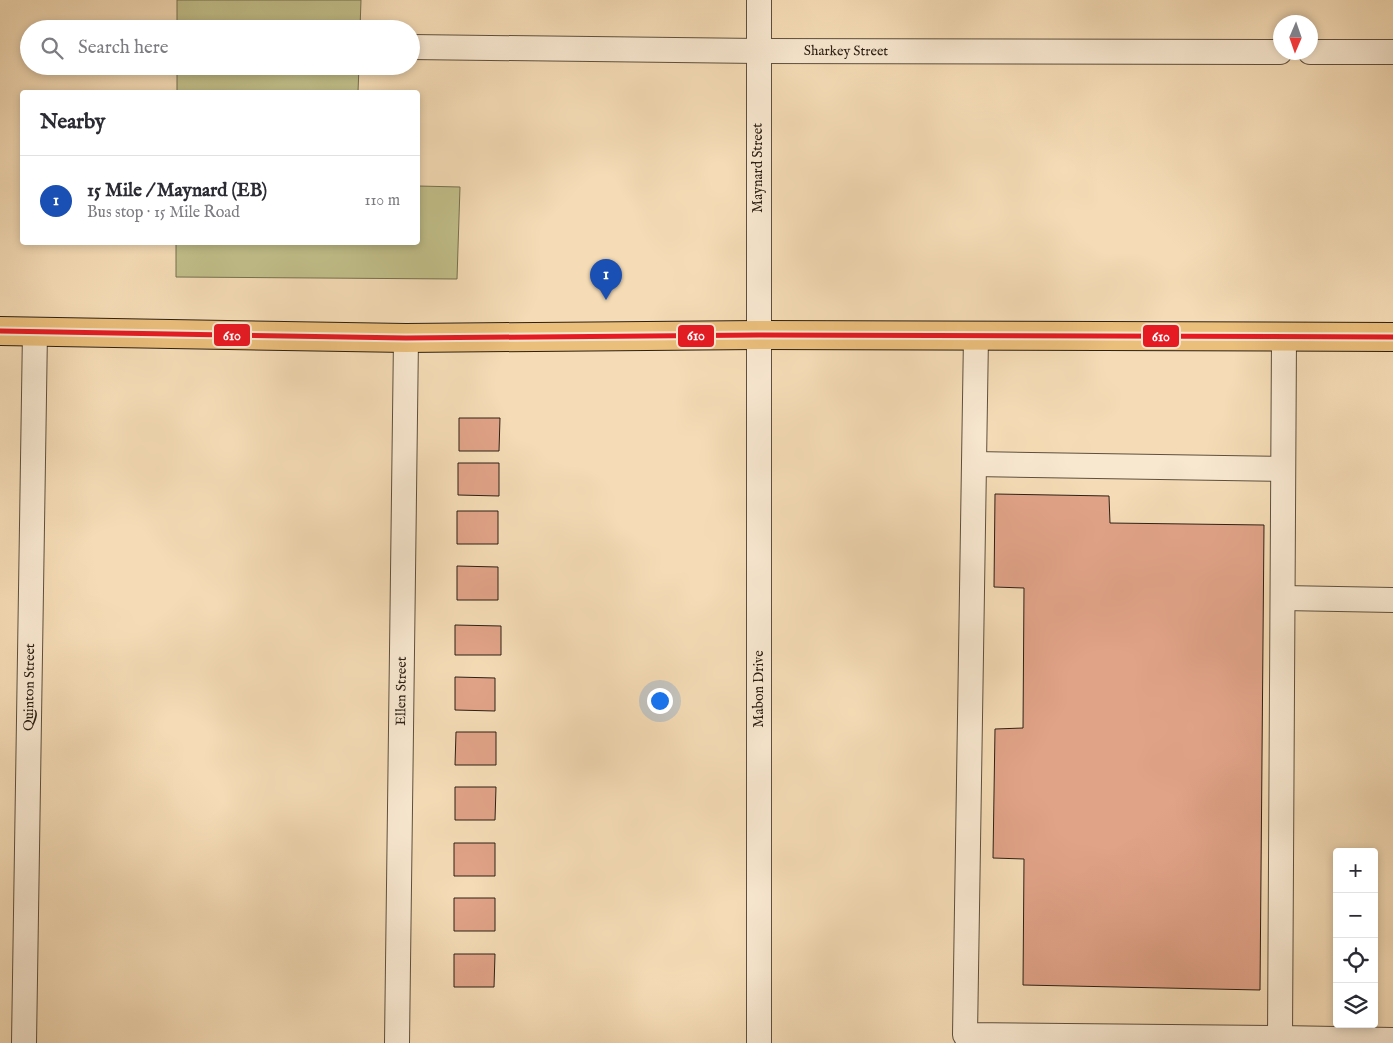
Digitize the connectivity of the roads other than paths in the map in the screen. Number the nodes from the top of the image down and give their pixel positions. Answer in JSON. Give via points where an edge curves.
{"nodes":[{"id":1,"x":759,"y":0,"type":"edge"},
{"id":2,"x":420,"y":47,"type":"edge"},
{"id":3,"x":759,"y":51,"type":"junction"},
{"id":4,"x":1273,"y":52,"type":"edge"},
{"id":5,"x":1318,"y":52,"type":"edge"},
{"id":6,"x":1393,"y":52,"type":"edge"},
{"id":7,"x":0,"y":331,"type":"edge"},
{"id":8,"x":35,"y":331,"type":"junction"},
{"id":9,"x":758,"y":335,"type":"junction"},
{"id":10,"x":976,"y":336,"type":"junction"},
{"id":11,"x":1284,"y":337,"type":"junction"},
{"id":12,"x":406,"y":338,"type":"junction"},
{"id":13,"x":1393,"y":338,"type":"edge"},
{"id":14,"x":974,"y":464,"type":"junction"},
{"id":15,"x":1283,"y":469,"type":"junction"},
{"id":16,"x":1283,"y":598,"type":"junction"},
{"id":17,"x":1393,"y":600,"type":"edge"},
{"id":18,"x":1280,"y":1038,"type":"junction"},
{"id":19,"x":1393,"y":1040,"type":"edge"},
{"id":20,"x":24,"y":1043,"type":"edge"},
{"id":21,"x":397,"y":1043,"type":"edge"},
{"id":22,"x":759,"y":1043,"type":"edge"}],
"edges":[{"from":1,"to":3,"type":"street","name":"Maynard Street"},
{"from":2,"to":3,"type":"street","name":"Sharkey Street"},
{"from":3,"to":4,"type":"street","name":"Sharkey Street"},
{"from":3,"to":9,"type":"street","name":"Maynard Street"},
{"from":5,"to":6,"type":"street"},
{"from":7,"to":8,"type":"main road"},
{"from":8,"to":12,"type":"main road"},
{"from":8,"to":20,"type":"street","name":"Quinton Street"},
{"from":9,"to":10,"type":"main road"},
{"from":9,"to":12,"type":"main road"},
{"from":9,"to":22,"type":"street","name":"Mabon Drive"},
{"from":10,"to":11,"type":"main road"},
{"from":10,"to":14,"type":"street"},
{"from":11,"to":13,"type":"main road"},
{"from":11,"to":15,"type":"street"},
{"from":12,"to":21,"type":"street","name":"Ellen Street"},
{"from":14,"to":15,"type":"street"},
{"from":14,"to":18,"type":"street","via":[[965,1034]]},
{"from":15,"to":16,"type":"street"},
{"from":16,"to":17,"type":"street"},
{"from":16,"to":18,"type":"street"},
{"from":18,"to":19,"type":"street"}]}
